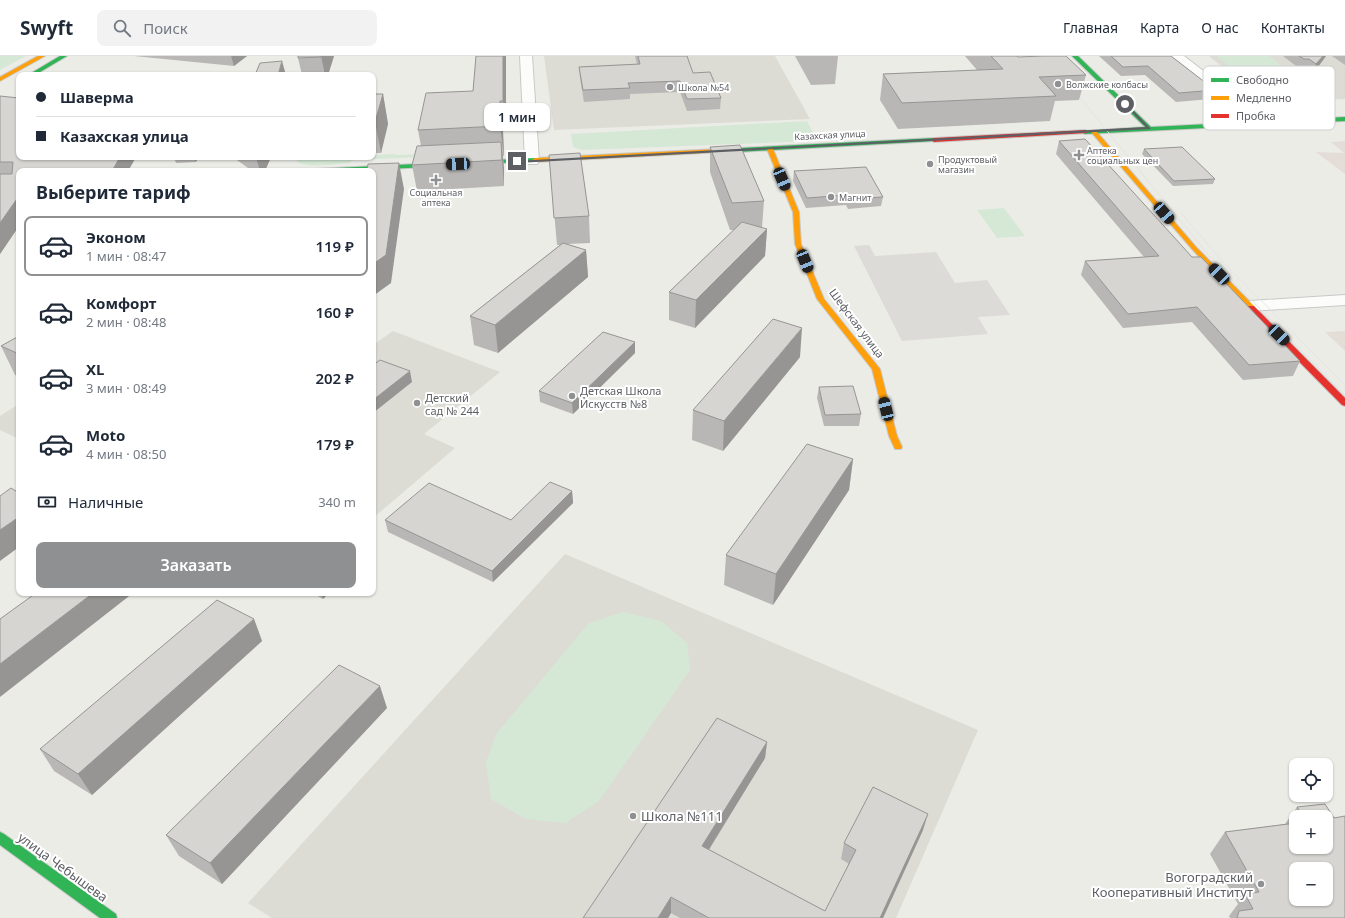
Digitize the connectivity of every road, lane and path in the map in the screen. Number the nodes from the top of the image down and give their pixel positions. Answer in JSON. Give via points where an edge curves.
{"nodes":[{"id":1,"x":42,"y":56,"type":"edge"},
{"id":2,"x":64,"y":56,"type":"edge"},
{"id":3,"x":526,"y":56,"type":"edge"},
{"id":4,"x":1075,"y":56,"type":"edge"},
{"id":5,"x":1176,"y":56,"type":"edge"},
{"id":6,"x":36,"y":72,"type":"edge"},
{"id":7,"x":1203,"y":77,"type":"edge"},
{"id":8,"x":0,"y":79,"type":"edge"},
{"id":9,"x":1335,"y":119,"type":"edge"},
{"id":10,"x":1345,"y":119,"type":"edge"},
{"id":11,"x":1203,"y":126,"type":"edge"},
{"id":12,"x":1149,"y":128,"type":"junction"},
{"id":13,"x":1094,"y":132,"type":"junction"},
{"id":14,"x":770,"y":148,"type":"junction"},
{"id":15,"x":532,"y":161,"type":"junction"},
{"id":16,"x":376,"y":168,"type":"edge"},
{"id":17,"x":1345,"y":300,"type":"edge"},
{"id":18,"x":1249,"y":306,"type":"junction"},
{"id":19,"x":1345,"y":403,"type":"edge"},
{"id":20,"x":898,"y":447,"type":"dead end"},
{"id":21,"x":0,"y":838,"type":"edge"},
{"id":22,"x":111,"y":918,"type":"edge"}],
"edges":[{"from":1,"to":8,"type":"main road"},
{"from":2,"to":6,"type":"main road"},
{"from":3,"to":15,"type":"street"},
{"from":4,"to":12,"type":"main road"},
{"from":5,"to":7,"type":"street"},
{"from":9,"to":10,"type":"main road","name":"Казахская улица"},
{"from":11,"to":12,"type":"main road","name":"Казахская улица"},
{"from":12,"to":13,"type":"main road","name":"Казахская улица"},
{"from":13,"to":14,"type":"main road","name":"Казахская улица"},
{"from":13,"to":18,"type":"main road","via":[[1208,263]]},
{"from":14,"to":15,"type":"main road","name":"Казахская улица"},
{"from":14,"to":20,"type":"main road","name":"Шефская улица","via":[[796,212],[798,244],[821,299],[876,369]]},
{"from":15,"to":16,"type":"main road","name":"Казахская улица"},
{"from":17,"to":18,"type":"street"},
{"from":18,"to":19,"type":"main road","via":[[1300,354]]},
{"from":21,"to":22,"type":"main road","name":"улица Чебышева"}]}
